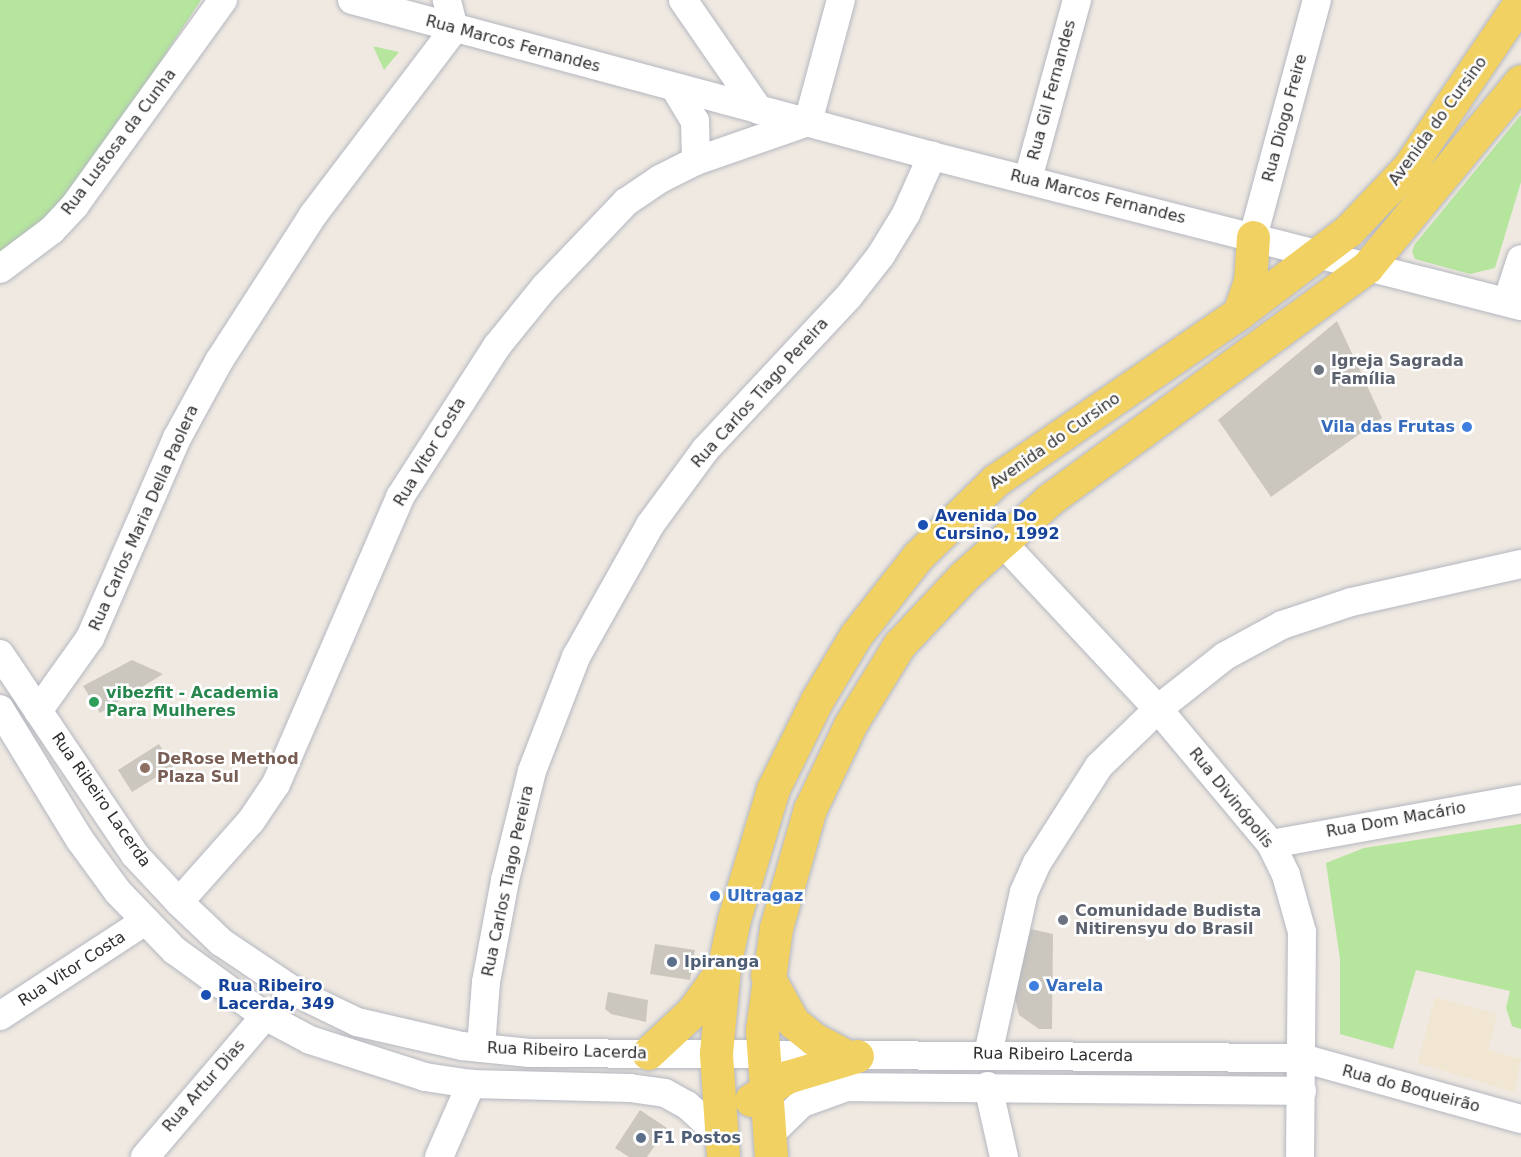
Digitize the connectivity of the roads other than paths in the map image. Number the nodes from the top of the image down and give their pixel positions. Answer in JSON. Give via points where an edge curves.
{"nodes":[{"id":1,"x":223,"y":0,"type":"edge"},
{"id":2,"x":352,"y":0,"type":"edge"},
{"id":3,"x":447,"y":0,"type":"edge"},
{"id":4,"x":683,"y":0,"type":"edge"},
{"id":5,"x":841,"y":0,"type":"edge"},
{"id":6,"x":1077,"y":0,"type":"edge"},
{"id":7,"x":1317,"y":0,"type":"edge"},
{"id":8,"x":1521,"y":1,"type":"edge"},
{"id":9,"x":454,"y":29,"type":"junction"},
{"id":10,"x":1521,"y":81,"type":"edge"},
{"id":11,"x":675,"y":88,"type":"junction"},
{"id":12,"x":759,"y":110,"type":"junction"},
{"id":13,"x":808,"y":122,"type":"junction"},
{"id":14,"x":932,"y":156,"type":"junction"},
{"id":15,"x":696,"y":161,"type":"junction"},
{"id":16,"x":1028,"y":179,"type":"junction"},
{"id":17,"x":1253,"y":237,"type":"junction"},
{"id":18,"x":1321,"y":255,"type":"junction"},
{"id":19,"x":1521,"y":259,"type":"edge"},
{"id":20,"x":1367,"y":267,"type":"junction"},
{"id":21,"x":0,"y":269,"type":"edge"},
{"id":22,"x":1514,"y":304,"type":"edge"},
{"id":23,"x":1239,"y":313,"type":"junction"},
{"id":24,"x":1002,"y":542,"type":"junction"},
{"id":25,"x":1521,"y":564,"type":"edge"},
{"id":26,"x":0,"y":654,"type":"edge"},
{"id":27,"x":1158,"y":709,"type":"junction"},
{"id":28,"x":38,"y":711,"type":"junction"},
{"id":29,"x":4,"y":723,"type":"edge"},
{"id":30,"x":1521,"y":799,"type":"edge"},
{"id":31,"x":1271,"y":844,"type":"junction"},
{"id":32,"x":180,"y":902,"type":"junction"},
{"id":33,"x":145,"y":921,"type":"junction"},
{"id":34,"x":724,"y":966,"type":"junction"},
{"id":35,"x":767,"y":975,"type":"junction"},
{"id":36,"x":0,"y":1016,"type":"edge"},
{"id":37,"x":265,"y":1016,"type":"junction"},
{"id":38,"x":481,"y":1048,"type":"junction"},
{"id":39,"x":648,"y":1053,"type":"junction"},
{"id":40,"x":717,"y":1053,"type":"junction"},
{"id":41,"x":764,"y":1054,"type":"junction"},
{"id":42,"x":988,"y":1054,"type":"junction"},
{"id":43,"x":851,"y":1056,"type":"junction"},
{"id":44,"x":1302,"y":1058,"type":"junction"},
{"id":45,"x":471,"y":1084,"type":"junction"},
{"id":46,"x":988,"y":1086,"type":"junction"},
{"id":47,"x":764,"y":1088,"type":"junction"},
{"id":48,"x":1302,"y":1091,"type":"junction"},
{"id":49,"x":1521,"y":1119,"type":"edge"},
{"id":50,"x":721,"y":1146,"type":"edge"},
{"id":51,"x":770,"y":1147,"type":"edge"},
{"id":52,"x":145,"y":1157,"type":"edge"},
{"id":53,"x":439,"y":1157,"type":"edge"},
{"id":54,"x":1004,"y":1157,"type":"edge"},
{"id":55,"x":1300,"y":1157,"type":"edge"}],
"edges":[{"from":1,"to":21,"type":"street","name":"Rua Lustosa da Cunha","via":[[75,205],[52,230]]},
{"from":2,"to":9,"type":"street","name":"Rua Marcos Fernandes"},
{"from":3,"to":9,"type":"street"},
{"from":4,"to":12,"type":"street"},
{"from":5,"to":13,"type":"street"},
{"from":6,"to":16,"type":"street","name":"Rua Gil Fernandes"},
{"from":7,"to":17,"type":"street","name":"Rua Diogo Freire"},
{"from":8,"to":18,"type":"main road","name":"Avenida do Cursino","via":[[1408,168]]},
{"from":9,"to":11,"type":"street","name":"Rua Marcos Fernandes"},
{"from":9,"to":28,"type":"street","name":"Rua Carlos Maria Della Paolera","via":[[314,215],[219,361],[177,438],[90,638]]},
{"from":10,"to":20,"type":"main road"},
{"from":11,"to":12,"type":"street","name":"Rua Marcos Fernandes"},
{"from":11,"to":15,"type":"street","via":[[695,121]]},
{"from":12,"to":13,"type":"street","name":"Rua Marcos Fernandes"},
{"from":13,"to":14,"type":"street","name":"Rua Marcos Fernandes"},
{"from":13,"to":15,"type":"street","name":"Rua Vitor Costa"},
{"from":14,"to":16,"type":"street","name":"Rua Marcos Fernandes"},
{"from":14,"to":38,"type":"street","name":"Rua Carlos Tiago Pereira","via":[[906,214],[881,255],[849,296],[705,450],[650,525],[576,657],[532,771],[505,880],[486,982]]},
{"from":15,"to":32,"type":"street","name":"Rua Vitor Costa","via":[[660,179],[597,228],[497,346],[400,497],[276,784],[251,821]]},
{"from":16,"to":17,"type":"street","name":"Rua Marcos Fernandes"},
{"from":17,"to":18,"type":"street","name":"Rua Marcos Fernandes"},
{"from":17,"to":23,"type":"main road","via":[[1250,280]]},
{"from":18,"to":20,"type":"street","name":"Rua Marcos Fernandes"},
{"from":18,"to":23,"type":"main road","name":"Avenida do Cursino"},
{"from":19,"to":22,"type":"street"},
{"from":20,"to":22,"type":"street","name":"Rua Marcos Fernandes"},
{"from":20,"to":24,"type":"main road","via":[[1050,499]]},
{"from":23,"to":34,"type":"main road","name":"Avenida do Cursino","via":[[996,480],[918,556],[870,618],[817,700],[772,789]]},
{"from":24,"to":27,"type":"street","name":"Rua Divinópolis"},
{"from":24,"to":35,"type":"main road","via":[[899,645],[850,725],[810,809]]},
{"from":25,"to":27,"type":"street","via":[[1351,602],[1282,624],[1225,656]]},
{"from":26,"to":28,"type":"street","name":"Rua Ribeiro Lacerda"},
{"from":27,"to":31,"type":"street","name":"Rua Divinópolis"},
{"from":27,"to":42,"type":"street","via":[[1099,766],[1037,863],[1024,892]]},
{"from":28,"to":32,"type":"street","name":"Rua Ribeiro Lacerda","via":[[135,855]]},
{"from":29,"to":33,"type":"street","name":"Rua Ribeiro Lacerda","via":[[80,840]]},
{"from":30,"to":31,"type":"street","name":"Rua Dom Macário"},
{"from":31,"to":44,"type":"street","name":"Rua Divinópolis","via":[[1286,875],[1302,932]]},
{"from":32,"to":38,"type":"street","name":"Rua Ribeiro Lacerda","via":[[221,942],[297,993],[357,1022]]},
{"from":33,"to":36,"type":"street","name":"Rua Vitor Costa"},
{"from":33,"to":37,"type":"street","name":"Rua Ribeiro Lacerda","via":[[174,950]]},
{"from":34,"to":39,"type":"main road","via":[[693,1011]]},
{"from":34,"to":40,"type":"main road","name":"Avenida do Cursino"},
{"from":35,"to":41,"type":"main road"},
{"from":35,"to":43,"type":"main road","via":[[793,1022],[814,1039]]},
{"from":37,"to":45,"type":"street","name":"Rua Ribeiro Lacerda","via":[[310,1040],[394,1070]]},
{"from":37,"to":52,"type":"street","name":"Rua Artur Dias"},
{"from":38,"to":39,"type":"street","name":"Rua Ribeiro Lacerda","via":[[530,1053]]},
{"from":39,"to":40,"type":"street","name":"Rua Ribeiro Lacerda"},
{"from":40,"to":41,"type":"street","name":"Rua Ribeiro Lacerda"},
{"from":40,"to":50,"type":"main road","name":"Avenida do Cursino"},
{"from":41,"to":43,"type":"street","name":"Rua Ribeiro Lacerda"},
{"from":41,"to":47,"type":"main road"},
{"from":42,"to":43,"type":"street","name":"Rua Ribeiro Lacerda"},
{"from":42,"to":44,"type":"street","name":"Rua Ribeiro Lacerda"},
{"from":43,"to":47,"type":"main road"},
{"from":44,"to":48,"type":"street","name":"Rua Divinópolis"},
{"from":44,"to":49,"type":"street","name":"Rua do Boqueirão"},
{"from":45,"to":50,"type":"street","name":"Rua Ribeiro Lacerda","via":[[648,1089],[687,1105]]},
{"from":45,"to":53,"type":"street"},
{"from":46,"to":48,"type":"street","name":"Rua Ribeiro Lacerda"},
{"from":46,"to":51,"type":"street","name":"Rua Ribeiro Lacerda","via":[[847,1087],[802,1103]]},
{"from":46,"to":54,"type":"street"},
{"from":47,"to":50,"type":"main road"},
{"from":47,"to":51,"type":"main road"},
{"from":48,"to":55,"type":"street","name":"Rua Divinópolis"}]}
